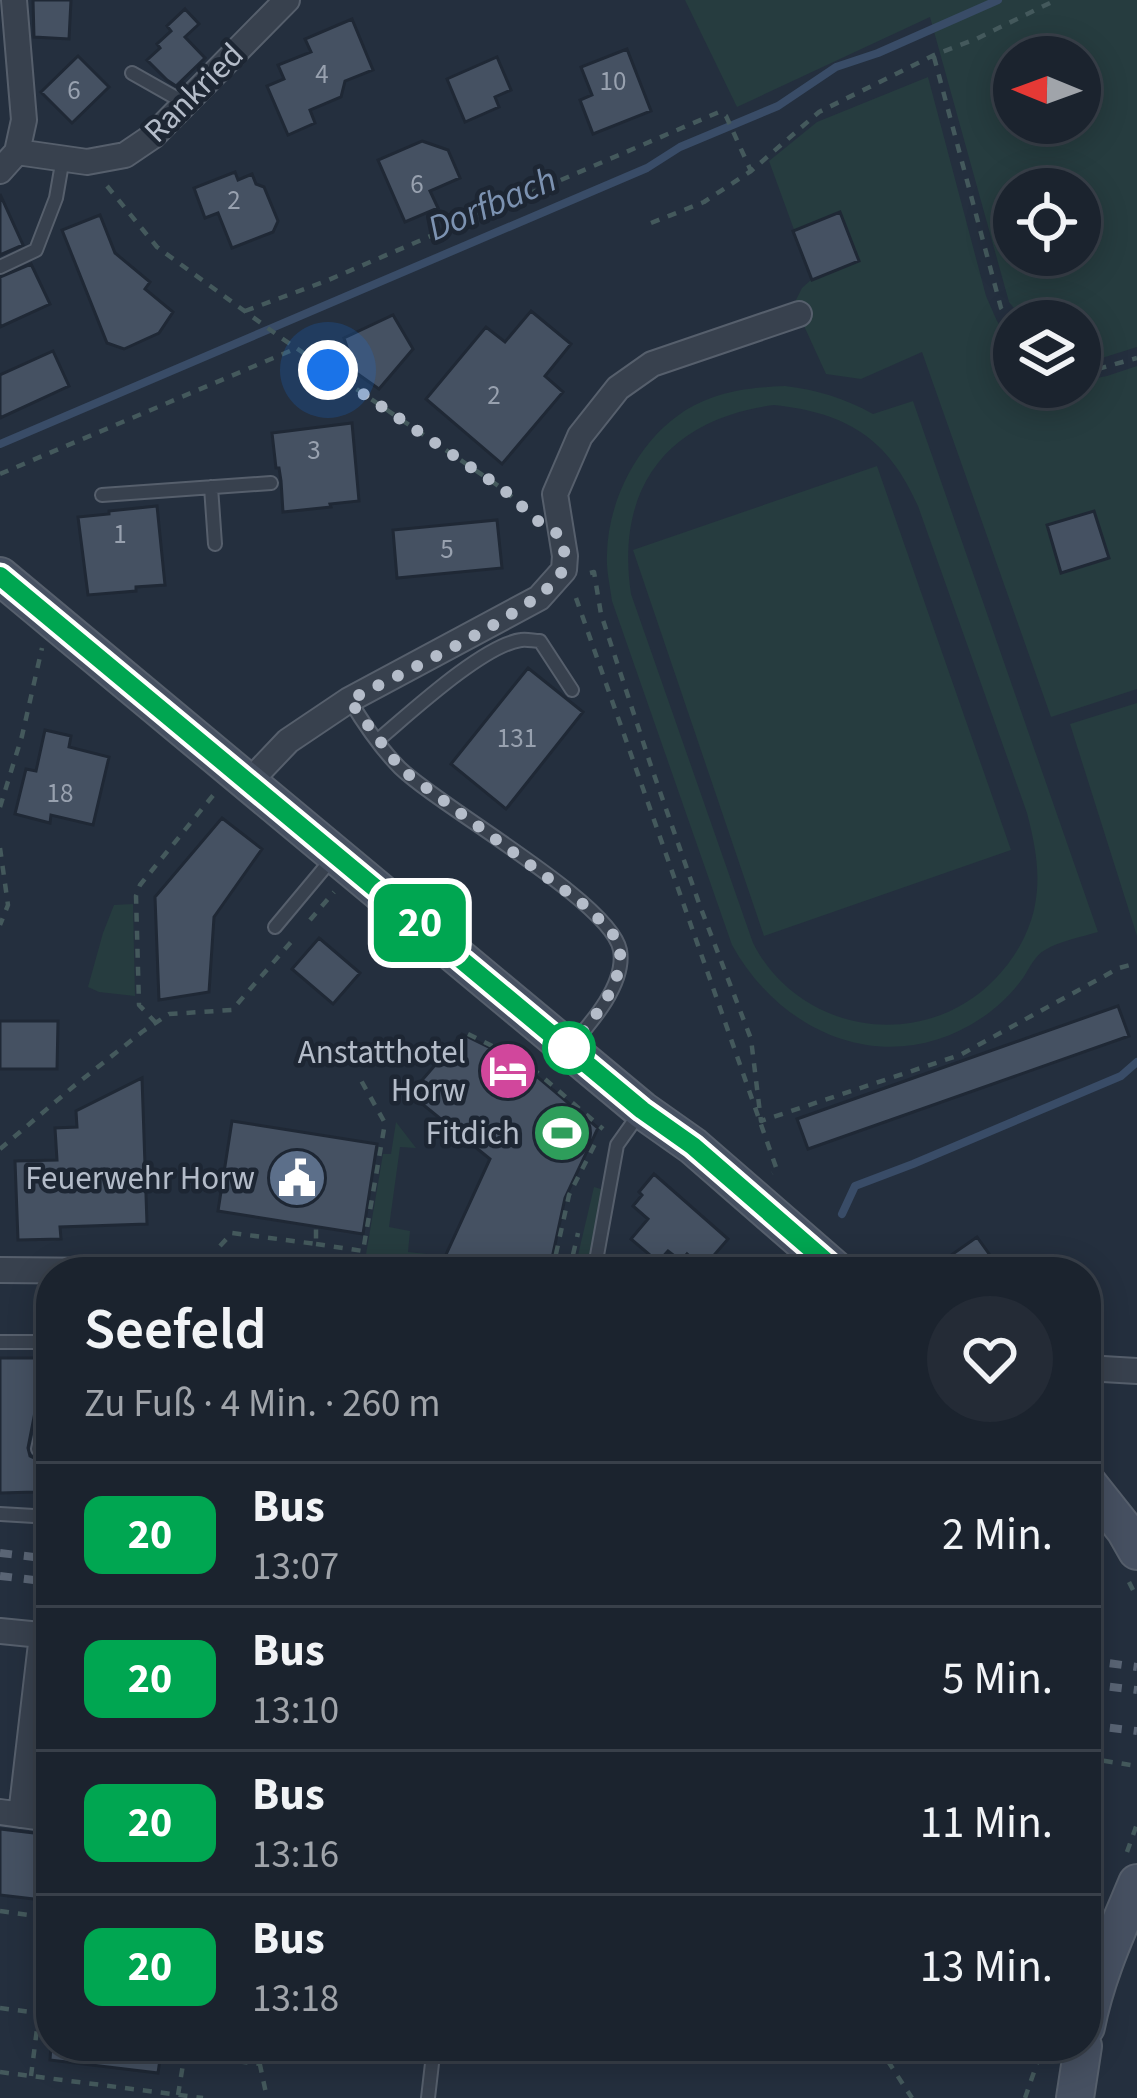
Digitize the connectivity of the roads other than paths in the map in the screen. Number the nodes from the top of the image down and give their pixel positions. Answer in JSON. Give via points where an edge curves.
{"nodes":[{"id":1,"x":14,"y":0,"type":"edge"},
{"id":2,"x":287,"y":0,"type":"edge"},
{"id":3,"x":132,"y":73,"type":"dead end"},
{"id":4,"x":185,"y":103,"type":"junction"},
{"id":5,"x":63,"y":158,"type":"junction"},
{"id":6,"x":8,"y":161,"type":"edge"},
{"id":7,"x":0,"y":267,"type":"edge"},
{"id":8,"x":799,"y":314,"type":"dead end"},
{"id":9,"x":271,"y":483,"type":"dead end"},
{"id":10,"x":211,"y":487,"type":"junction"},
{"id":11,"x":102,"y":495,"type":"dead end"},
{"id":12,"x":215,"y":544,"type":"dead end"},
{"id":13,"x":0,"y":576,"type":"edge"},
{"id":14,"x":572,"y":690,"type":"dead end"},
{"id":15,"x":349,"y":700,"type":"junction"},
{"id":16,"x":379,"y":740,"type":"junction"},
{"id":17,"x":236,"y":783,"type":"junction"},
{"id":18,"x":339,"y":869,"type":"junction"},
{"id":19,"x":274,"y":927,"type":"dead end"},
{"id":20,"x":569,"y":1048,"type":"junction"},
{"id":21,"x":642,"y":1110,"type":"junction"},
{"id":22,"x":597,"y":1257,"type":"edge"},
{"id":23,"x":821,"y":1257,"type":"edge"},
{"id":24,"x":0,"y":1270,"type":"edge"},
{"id":25,"x":36,"y":1270,"type":"edge"},
{"id":26,"x":0,"y":1342,"type":"edge"},
{"id":27,"x":36,"y":1342,"type":"edge"},
{"id":28,"x":1101,"y":1370,"type":"edge"},
{"id":29,"x":1137,"y":1371,"type":"edge"},
{"id":30,"x":1101,"y":1501,"type":"edge"},
{"id":31,"x":0,"y":1514,"type":"edge"},
{"id":32,"x":36,"y":1516,"type":"edge"},
{"id":33,"x":1131,"y":1540,"type":"edge"},
{"id":34,"x":0,"y":1631,"type":"edge"},
{"id":35,"x":36,"y":1635,"type":"edge"},
{"id":36,"x":36,"y":1685,"type":"edge"},
{"id":37,"x":10,"y":1813,"type":"edge"},
{"id":38,"x":1137,"y":1883,"type":"edge"},
{"id":39,"x":1101,"y":1973,"type":"edge"},
{"id":40,"x":432,"y":2061,"type":"edge"},
{"id":41,"x":1081,"y":2061,"type":"edge"},
{"id":42,"x":428,"y":2098,"type":"edge"},
{"id":43,"x":1076,"y":2098,"type":"edge"}],
"edges":[{"from":1,"to":6,"type":"street","via":[[24,101],[22,133]]},
{"from":2,"to":4,"type":"street","name":"Rankried"},
{"from":3,"to":4,"type":"lane"},
{"from":4,"to":5,"type":"street","name":"Rankried","via":[[125,155]]},
{"from":5,"to":6,"type":"street"},
{"from":5,"to":7,"type":"lane","via":[[36,250]]},
{"from":8,"to":15,"type":"street","via":[[652,364],[618,388],[580,436],[555,494],[564,570],[539,598]]},
{"from":9,"to":10,"type":"lane"},
{"from":10,"to":11,"type":"lane"},
{"from":10,"to":12,"type":"lane"},
{"from":13,"to":17,"type":"main road"},
{"from":14,"to":16,"type":"lane","via":[[540,641],[520,640],[446,682]]},
{"from":15,"to":16,"type":"lane"},
{"from":15,"to":17,"type":"street"},
{"from":16,"to":20,"type":"lane","via":[[401,769],[583,904],[618,942],[612,989]]},
{"from":17,"to":18,"type":"main road"},
{"from":18,"to":19,"type":"lane"},
{"from":18,"to":20,"type":"main road"},
{"from":20,"to":21,"type":"main road"},
{"from":21,"to":22,"type":"lane","via":[[617,1145]]},
{"from":21,"to":23,"type":"main road"},
{"from":24,"to":25,"type":"street"},
{"from":26,"to":27,"type":"lane"},
{"from":28,"to":29,"type":"street"},
{"from":30,"to":33,"type":"main road"},
{"from":31,"to":32,"type":"lane"},
{"from":34,"to":35,"type":"street"},
{"from":36,"to":37,"type":"street"},
{"from":38,"to":39,"type":"main road"},
{"from":40,"to":42,"type":"lane"},
{"from":41,"to":43,"type":"main road"}]}
